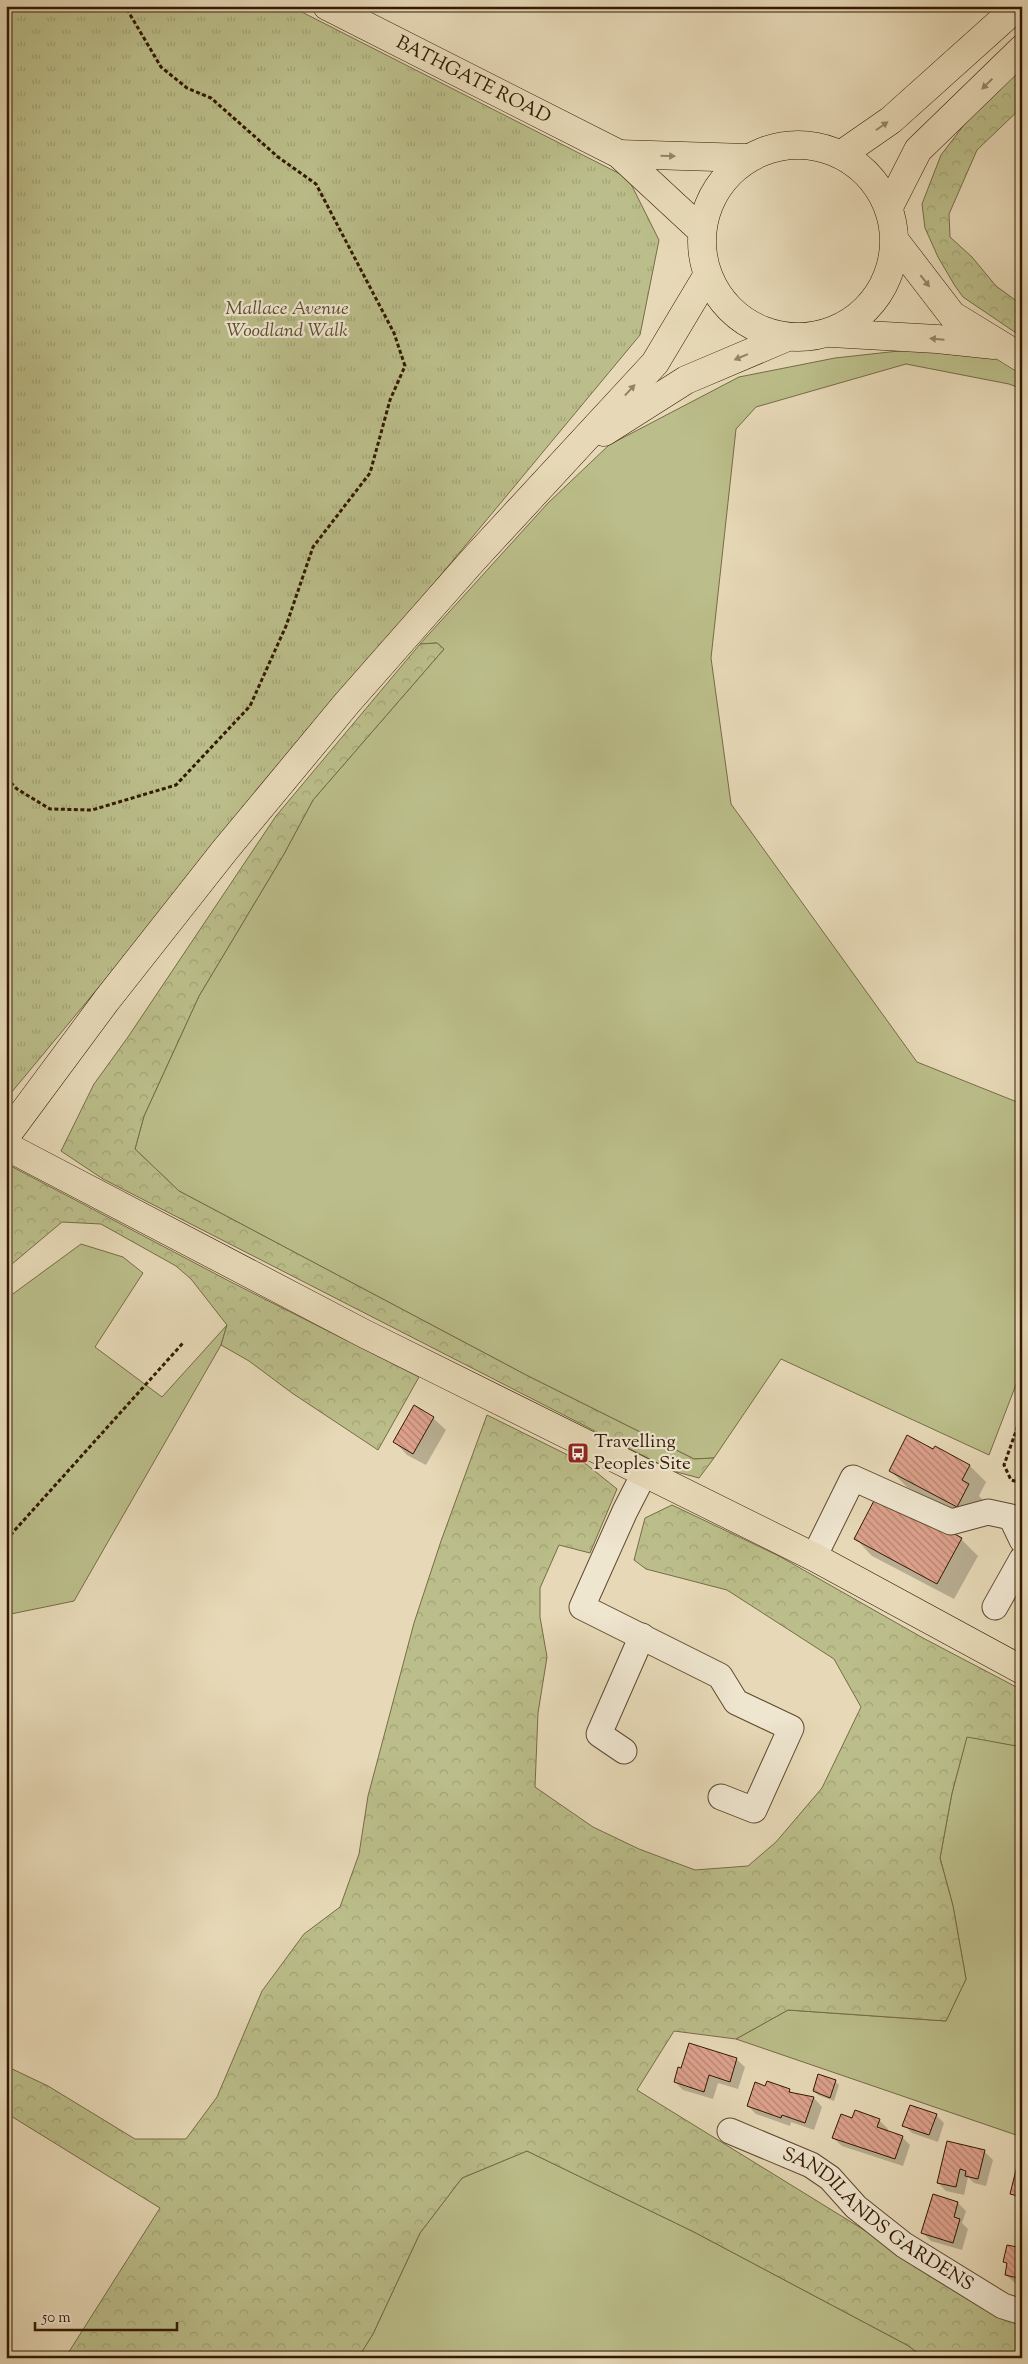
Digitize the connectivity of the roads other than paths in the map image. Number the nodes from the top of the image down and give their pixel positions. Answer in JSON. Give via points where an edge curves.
{"nodes":[{"id":1,"x":327,"y":6,"type":"edge"},
{"id":2,"x":1018,"y":6,"type":"edge"},
{"id":3,"x":1022,"y":50,"type":"edge"},
{"id":4,"x":619,"y":154,"type":"junction"},
{"id":5,"x":842,"y":154,"type":"junction"},
{"id":6,"x":747,"y":158,"type":"junction"},
{"id":7,"x":889,"y":206,"type":"junction"},
{"id":8,"x":701,"y":230,"type":"junction"},
{"id":9,"x":896,"y":242,"type":"junction"},
{"id":10,"x":707,"y":276,"type":"junction"},
{"id":11,"x":832,"y":333,"type":"junction"},
{"id":12,"x":786,"y":338,"type":"junction"},
{"id":13,"x":1012,"y":352,"type":"edge"},
{"id":14,"x":573,"y":452,"type":"junction"},
{"id":15,"x":6,"y":1136,"type":"edge"},
{"id":16,"x":6,"y":1146,"type":"edge"},
{"id":17,"x":644,"y":1474,"type":"junction"},
{"id":18,"x":1022,"y":1540,"type":"edge"},
{"id":19,"x":814,"y":1557,"type":"junction"},
{"id":20,"x":1022,"y":1558,"type":"edge"},
{"id":21,"x":995,"y":1607,"type":"dead end"},
{"id":22,"x":642,"y":1636,"type":"junction"},
{"id":23,"x":1022,"y":1670,"type":"edge"},
{"id":24,"x":624,"y":1751,"type":"dead end"},
{"id":25,"x":722,"y":1796,"type":"dead end"},
{"id":26,"x":730,"y":2131,"type":"dead end"},
{"id":27,"x":1022,"y":2312,"type":"edge"}],
"edges":[{"from":1,"to":4,"type":"main road","name":"BATHGATE ROAD"},
{"from":5,"to":2,"type":"main road","one_way":true,"via":[[891,120]]},
{"from":3,"to":7,"type":"main road","one_way":true,"via":[[918,150]]},
{"from":4,"to":6,"type":"main road","name":"BATHGATE ROAD","one_way":true},
{"from":4,"to":8,"type":"main road","name":"BATHGATE ROAD"},
{"from":5,"to":6,"type":"main road","via":[[803,144],[770,148]]},
{"from":5,"to":7,"type":"main road","via":[[869,175]]},
{"from":6,"to":8,"type":"main road","via":[[731,170],[711,197]]},
{"from":7,"to":9,"type":"main road"},
{"from":8,"to":10,"type":"main road"},
{"from":9,"to":11,"type":"main road","via":[[890,275],[876,300],[851,324]]},
{"from":9,"to":13,"type":"main road","one_way":true,"via":[[952,315]]},
{"from":10,"to":12,"type":"main road","via":[[736,317],[753,328]]},
{"from":14,"to":10,"type":"main road","one_way":true,"via":[[655,363]]},
{"from":11,"to":12,"type":"main road"},
{"from":13,"to":11,"type":"main road","one_way":true,"via":[[937,339]]},
{"from":12,"to":14,"type":"main road","one_way":true,"via":[[686,380]]},
{"from":14,"to":15,"type":"main road","via":[[346,703],[106,1001]]},
{"from":16,"to":17,"type":"main road","via":[[364,1333]]},
{"from":17,"to":19,"type":"main road"},
{"from":17,"to":22,"type":"street","via":[[582,1607]]},
{"from":18,"to":19,"type":"street","via":[[1011,1517],[988,1512],[951,1522],[853,1478]]},
{"from":19,"to":23,"type":"main road"},
{"from":20,"to":21,"type":"street"},
{"from":22,"to":24,"type":"street","via":[[599,1734]]},
{"from":22,"to":25,"type":"street","via":[[720,1676],[736,1702],[791,1728],[754,1810]]},
{"from":26,"to":27,"type":"street","name":"SANDILANDS GARDENS","via":[[811,2165],[830,2178],[856,2207],[904,2245],[1003,2306]]}]}
